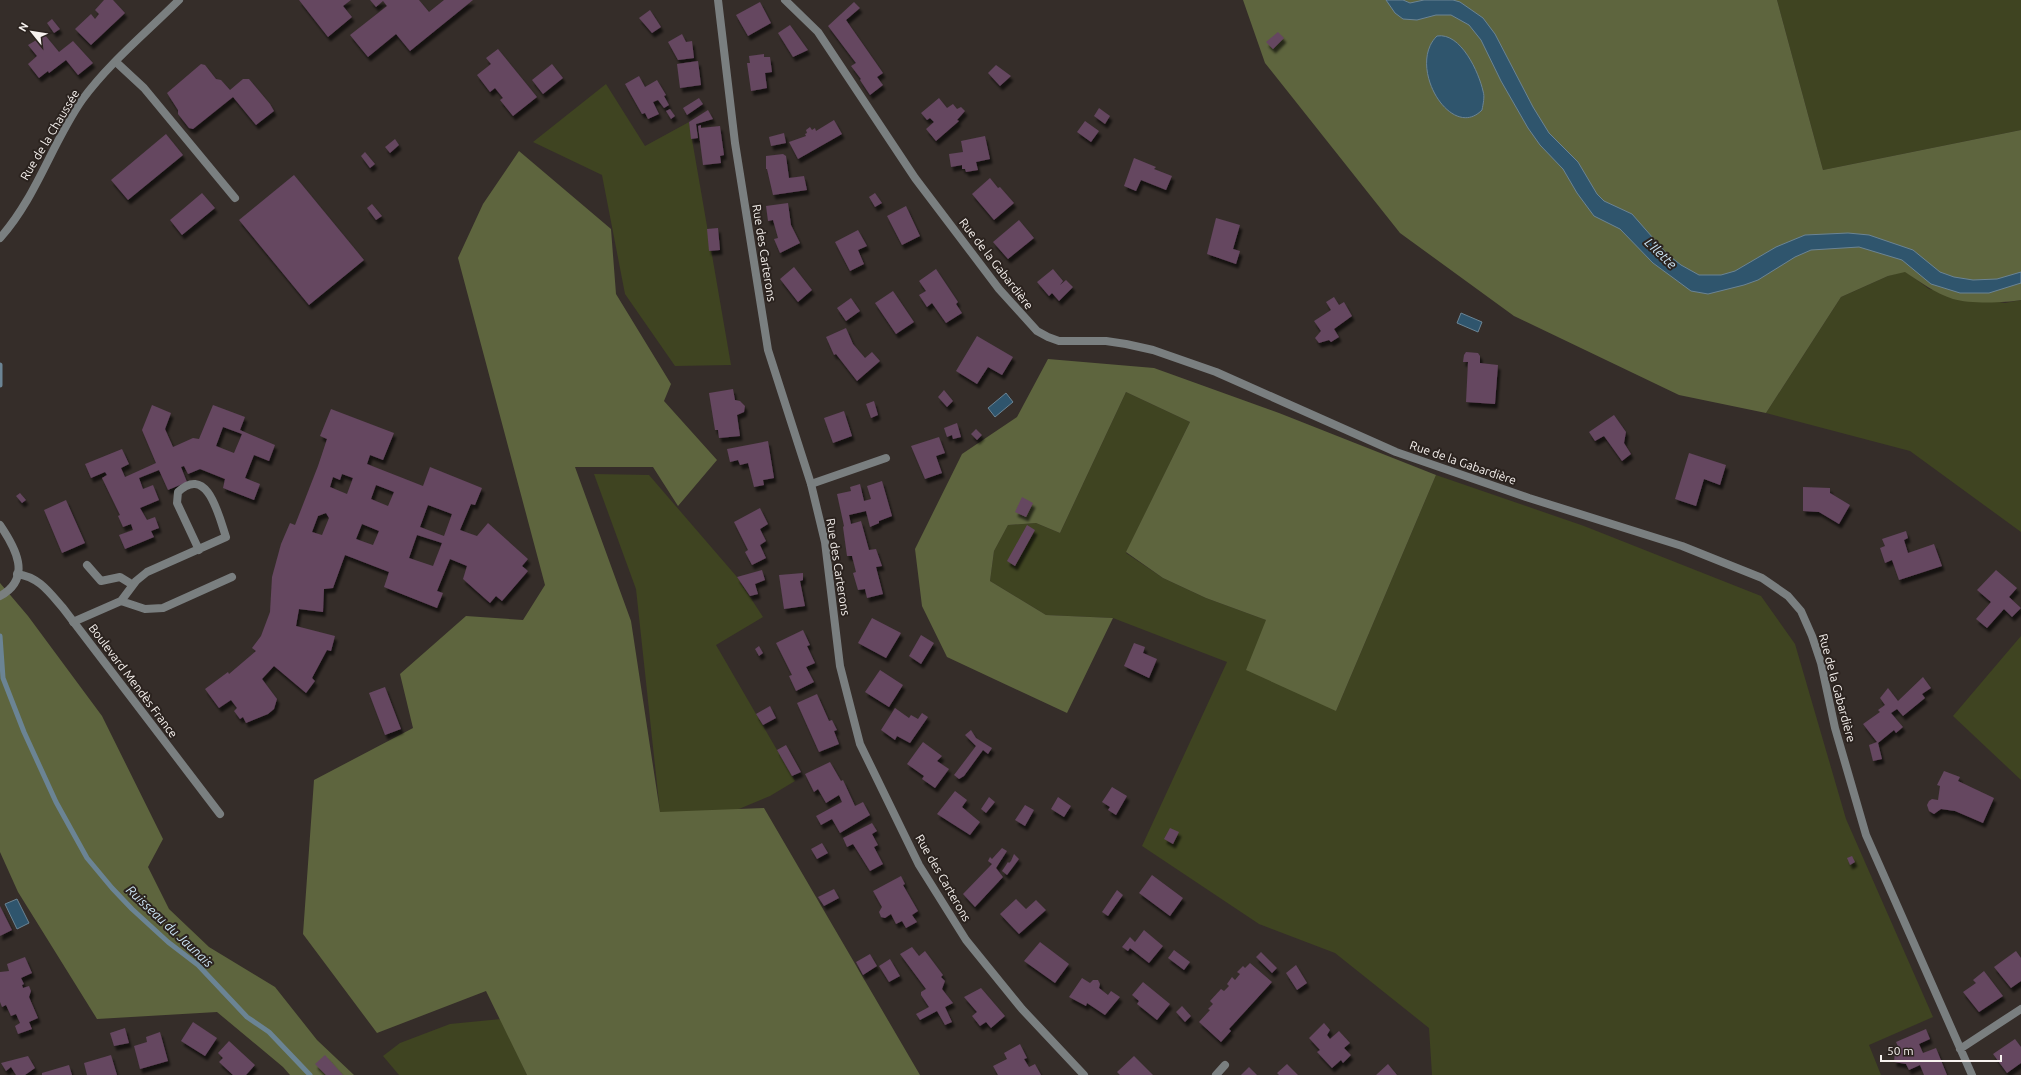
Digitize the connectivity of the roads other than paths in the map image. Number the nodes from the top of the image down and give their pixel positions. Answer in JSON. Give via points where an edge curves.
{"nodes":[{"id":1,"x":179,"y":0,"type":"edge"},
{"id":2,"x":718,"y":0,"type":"edge"},
{"id":3,"x":785,"y":0,"type":"edge"},
{"id":4,"x":116,"y":62,"type":"junction"},
{"id":5,"x":235,"y":198,"type":"dead end"},
{"id":6,"x":0,"y":238,"type":"edge"},
{"id":7,"x":886,"y":458,"type":"dead end"},
{"id":8,"x":811,"y":484,"type":"junction"},
{"id":9,"x":0,"y":525,"type":"edge"},
{"id":10,"x":199,"y":550,"type":"junction"},
{"id":11,"x":87,"y":565,"type":"dead end"},
{"id":12,"x":17,"y":574,"type":"junction"},
{"id":13,"x":232,"y":577,"type":"dead end"},
{"id":14,"x":133,"y":585,"type":"junction"},
{"id":15,"x":0,"y":596,"type":"edge"},
{"id":16,"x":121,"y":601,"type":"junction"},
{"id":17,"x":73,"y":622,"type":"junction"},
{"id":18,"x":220,"y":814,"type":"dead end"},
{"id":19,"x":2021,"y":1009,"type":"edge"},
{"id":20,"x":1960,"y":1049,"type":"junction"},
{"id":21,"x":1224,"y":1065,"type":"dead end"},
{"id":22,"x":1084,"y":1075,"type":"edge"},
{"id":23,"x":1216,"y":1075,"type":"edge"},
{"id":24,"x":1972,"y":1075,"type":"edge"}],
"edges":[{"from":1,"to":4,"type":"street","name":"Rue de la Chaussée"},
{"from":2,"to":8,"type":"street","name":"Rue des Carterons","via":[[735,143],[768,350]]},
{"from":3,"to":20,"type":"street","name":"Rue de la Gabardière","via":[[818,32],[915,178],[999,289],[1037,331],[1059,341],[1106,341],[1153,350],[1216,372],[1396,452],[1529,498],[1682,546],[1762,578],[1788,596],[1801,611],[1821,663],[1835,728],[1866,835]]},
{"from":4,"to":5,"type":"street","via":[[144,88]]},
{"from":4,"to":6,"type":"street","name":"Rue de la Chaussée","via":[[83,99],[23,207]]},
{"from":7,"to":8,"type":"street"},
{"from":8,"to":22,"type":"street","name":"Rue des Carterons","via":[[825,542],[840,666],[860,744],[919,865],[966,940],[1022,1009]]},
{"from":9,"to":12,"type":"street","via":[[18,554]]},
{"from":10,"to":10,"type":"street","via":[[226,537],[212,498],[202,486],[195,483],[178,492],[177,503]]},
{"from":10,"to":14,"type":"street","via":[[147,572]]},
{"from":11,"to":14,"type":"street","via":[[100,581],[120,577]]},
{"from":12,"to":15,"type":"street","via":[[12,586]]},
{"from":12,"to":17,"type":"street","name":"Boulevard Mendès France","via":[[34,578],[41,584]]},
{"from":13,"to":16,"type":"street","via":[[163,608],[145,609]]},
{"from":14,"to":16,"type":"street"},
{"from":16,"to":17,"type":"street"},
{"from":17,"to":18,"type":"street","name":"Boulevard Mendès France"},
{"from":19,"to":20,"type":"street"},
{"from":20,"to":24,"type":"street","name":"Rue de la Gabardière"},
{"from":21,"to":23,"type":"street"}]}
